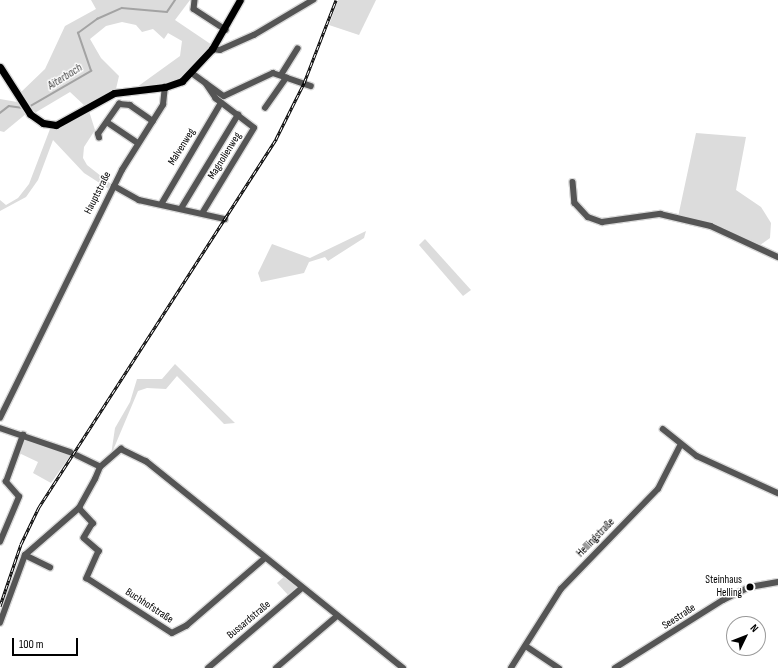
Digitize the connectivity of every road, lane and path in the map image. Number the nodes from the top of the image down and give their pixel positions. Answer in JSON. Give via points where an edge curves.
{"nodes":[{"id":1,"x":196,"y":0,"type":"edge"},
{"id":2,"x":240,"y":0,"type":"edge"},
{"id":3,"x":313,"y":0,"type":"edge"},
{"id":4,"x":226,"y":30,"type":"junction"},
{"id":5,"x":212,"y":49,"type":"junction"},
{"id":6,"x":298,"y":49,"type":"dead end"},
{"id":7,"x":0,"y":67,"type":"edge"},
{"id":8,"x":192,"y":73,"type":"junction"},
{"id":9,"x":283,"y":76,"type":"junction"},
{"id":10,"x":206,"y":84,"type":"junction"},
{"id":11,"x":310,"y":86,"type":"dead end"},
{"id":12,"x":165,"y":87,"type":"junction"},
{"id":13,"x":221,"y":103,"type":"junction"},
{"id":14,"x":265,"y":108,"type":"dead end"},
{"id":15,"x":238,"y":114,"type":"junction"},
{"id":16,"x":153,"y":121,"type":"junction"},
{"id":17,"x":107,"y":122,"type":"junction"},
{"id":18,"x":99,"y":138,"type":"dead end"},
{"id":19,"x":138,"y":143,"type":"junction"},
{"id":20,"x":573,"y":182,"type":"dead end"},
{"id":21,"x":114,"y":186,"type":"junction"},
{"id":22,"x":162,"y":203,"type":"junction"},
{"id":23,"x":182,"y":207,"type":"junction"},
{"id":24,"x":203,"y":212,"type":"junction"},
{"id":25,"x":225,"y":219,"type":"dead end"},
{"id":26,"x":778,"y":257,"type":"edge"},
{"id":27,"x":0,"y":418,"type":"edge"},
{"id":28,"x":0,"y":428,"type":"edge"},
{"id":29,"x":664,"y":429,"type":"dead end"},
{"id":30,"x":23,"y":434,"type":"junction"},
{"id":31,"x":680,"y":446,"type":"junction"},
{"id":32,"x":70,"y":452,"type":"dead end"},
{"id":33,"x":77,"y":456,"type":"dead end"},
{"id":34,"x":100,"y":468,"type":"junction"},
{"id":35,"x":778,"y":493,"type":"edge"},
{"id":36,"x":79,"y":508,"type":"junction"},
{"id":37,"x":0,"y":542,"type":"edge"},
{"id":38,"x":25,"y":555,"type":"junction"},
{"id":39,"x":264,"y":558,"type":"junction"},
{"id":40,"x":50,"y":567,"type":"dead end"},
{"id":41,"x":778,"y":582,"type":"edge"},
{"id":42,"x":302,"y":588,"type":"junction"},
{"id":43,"x":337,"y":616,"type":"junction"},
{"id":44,"x":0,"y":622,"type":"edge"},
{"id":45,"x":526,"y":646,"type":"junction"},
{"id":46,"x":208,"y":668,"type":"edge"},
{"id":47,"x":276,"y":668,"type":"edge"},
{"id":48,"x":403,"y":668,"type":"edge"},
{"id":49,"x":511,"y":668,"type":"edge"},
{"id":50,"x":559,"y":668,"type":"edge"},
{"id":51,"x":615,"y":668,"type":"edge"}],
"edges":[{"from":1,"to":4,"type":"street","via":[[194,8]]},
{"from":2,"to":4,"type":"main road"},
{"from":3,"to":5,"type":"street","via":[[254,36],[220,50]]},
{"from":4,"to":5,"type":"main road"},
{"from":5,"to":8,"type":"main road"},
{"from":6,"to":9,"type":"street"},
{"from":7,"to":12,"type":"main road","via":[[30,114],[43,123],[56,125],[109,95]]},
{"from":8,"to":10,"type":"street"},
{"from":8,"to":12,"type":"main road"},
{"from":9,"to":10,"type":"street","via":[[266,75],[228,96]]},
{"from":9,"to":11,"type":"street"},
{"from":9,"to":14,"type":"street"},
{"from":10,"to":13,"type":"street","name":"Magnolienweg"},
{"from":12,"to":16,"type":"street","name":"Hauptstraße","via":[[164,103]]},
{"from":13,"to":15,"type":"street","name":"Magnolienweg"},
{"from":13,"to":22,"type":"street","name":"Malvenweg"},
{"from":15,"to":23,"type":"street"},
{"from":15,"to":24,"type":"street","name":"Magnolienweg","via":[[254,129]]},
{"from":16,"to":17,"type":"street","via":[[121,103]]},
{"from":16,"to":19,"type":"street","name":"Hauptstraße"},
{"from":17,"to":18,"type":"street"},
{"from":17,"to":19,"type":"street"},
{"from":19,"to":21,"type":"street","name":"Hauptstraße"},
{"from":20,"to":26,"type":"street","via":[[575,203],[580,212],[595,220],[602,222],[660,214],[711,226]]},
{"from":21,"to":22,"type":"street","via":[[135,199]]},
{"from":21,"to":27,"type":"street","name":"Hauptstraße"},
{"from":22,"to":23,"type":"street"},
{"from":23,"to":24,"type":"street"},
{"from":24,"to":25,"type":"street"},
{"from":28,"to":30,"type":"street"},
{"from":29,"to":31,"type":"street"},
{"from":30,"to":32,"type":"street"},
{"from":30,"to":37,"type":"street","via":[[6,482],[20,498]]},
{"from":31,"to":35,"type":"street"},
{"from":31,"to":45,"type":"street","name":"Hellingstraße","via":[[658,489],[561,589]]},
{"from":33,"to":34,"type":"street"},
{"from":34,"to":36,"type":"street"},
{"from":34,"to":39,"type":"street","via":[[119,450],[136,455],[183,488]]},
{"from":36,"to":38,"type":"street"},
{"from":36,"to":39,"type":"street","name":"Buchhofstraße","via":[[93,523],[84,538],[99,551],[87,575],[89,580],[172,633],[186,626]]},
{"from":38,"to":40,"type":"street"},
{"from":38,"to":44,"type":"street"},
{"from":39,"to":42,"type":"street"},
{"from":41,"to":51,"type":"street","name":"Seestraße","via":[[750,587],[723,600]]},
{"from":42,"to":43,"type":"street"},
{"from":42,"to":46,"type":"street","name":"Bussardstraße"},
{"from":43,"to":47,"type":"street"},
{"from":43,"to":48,"type":"street"},
{"from":45,"to":49,"type":"street","name":"Hellingstraße"},
{"from":45,"to":50,"type":"street"}]}
